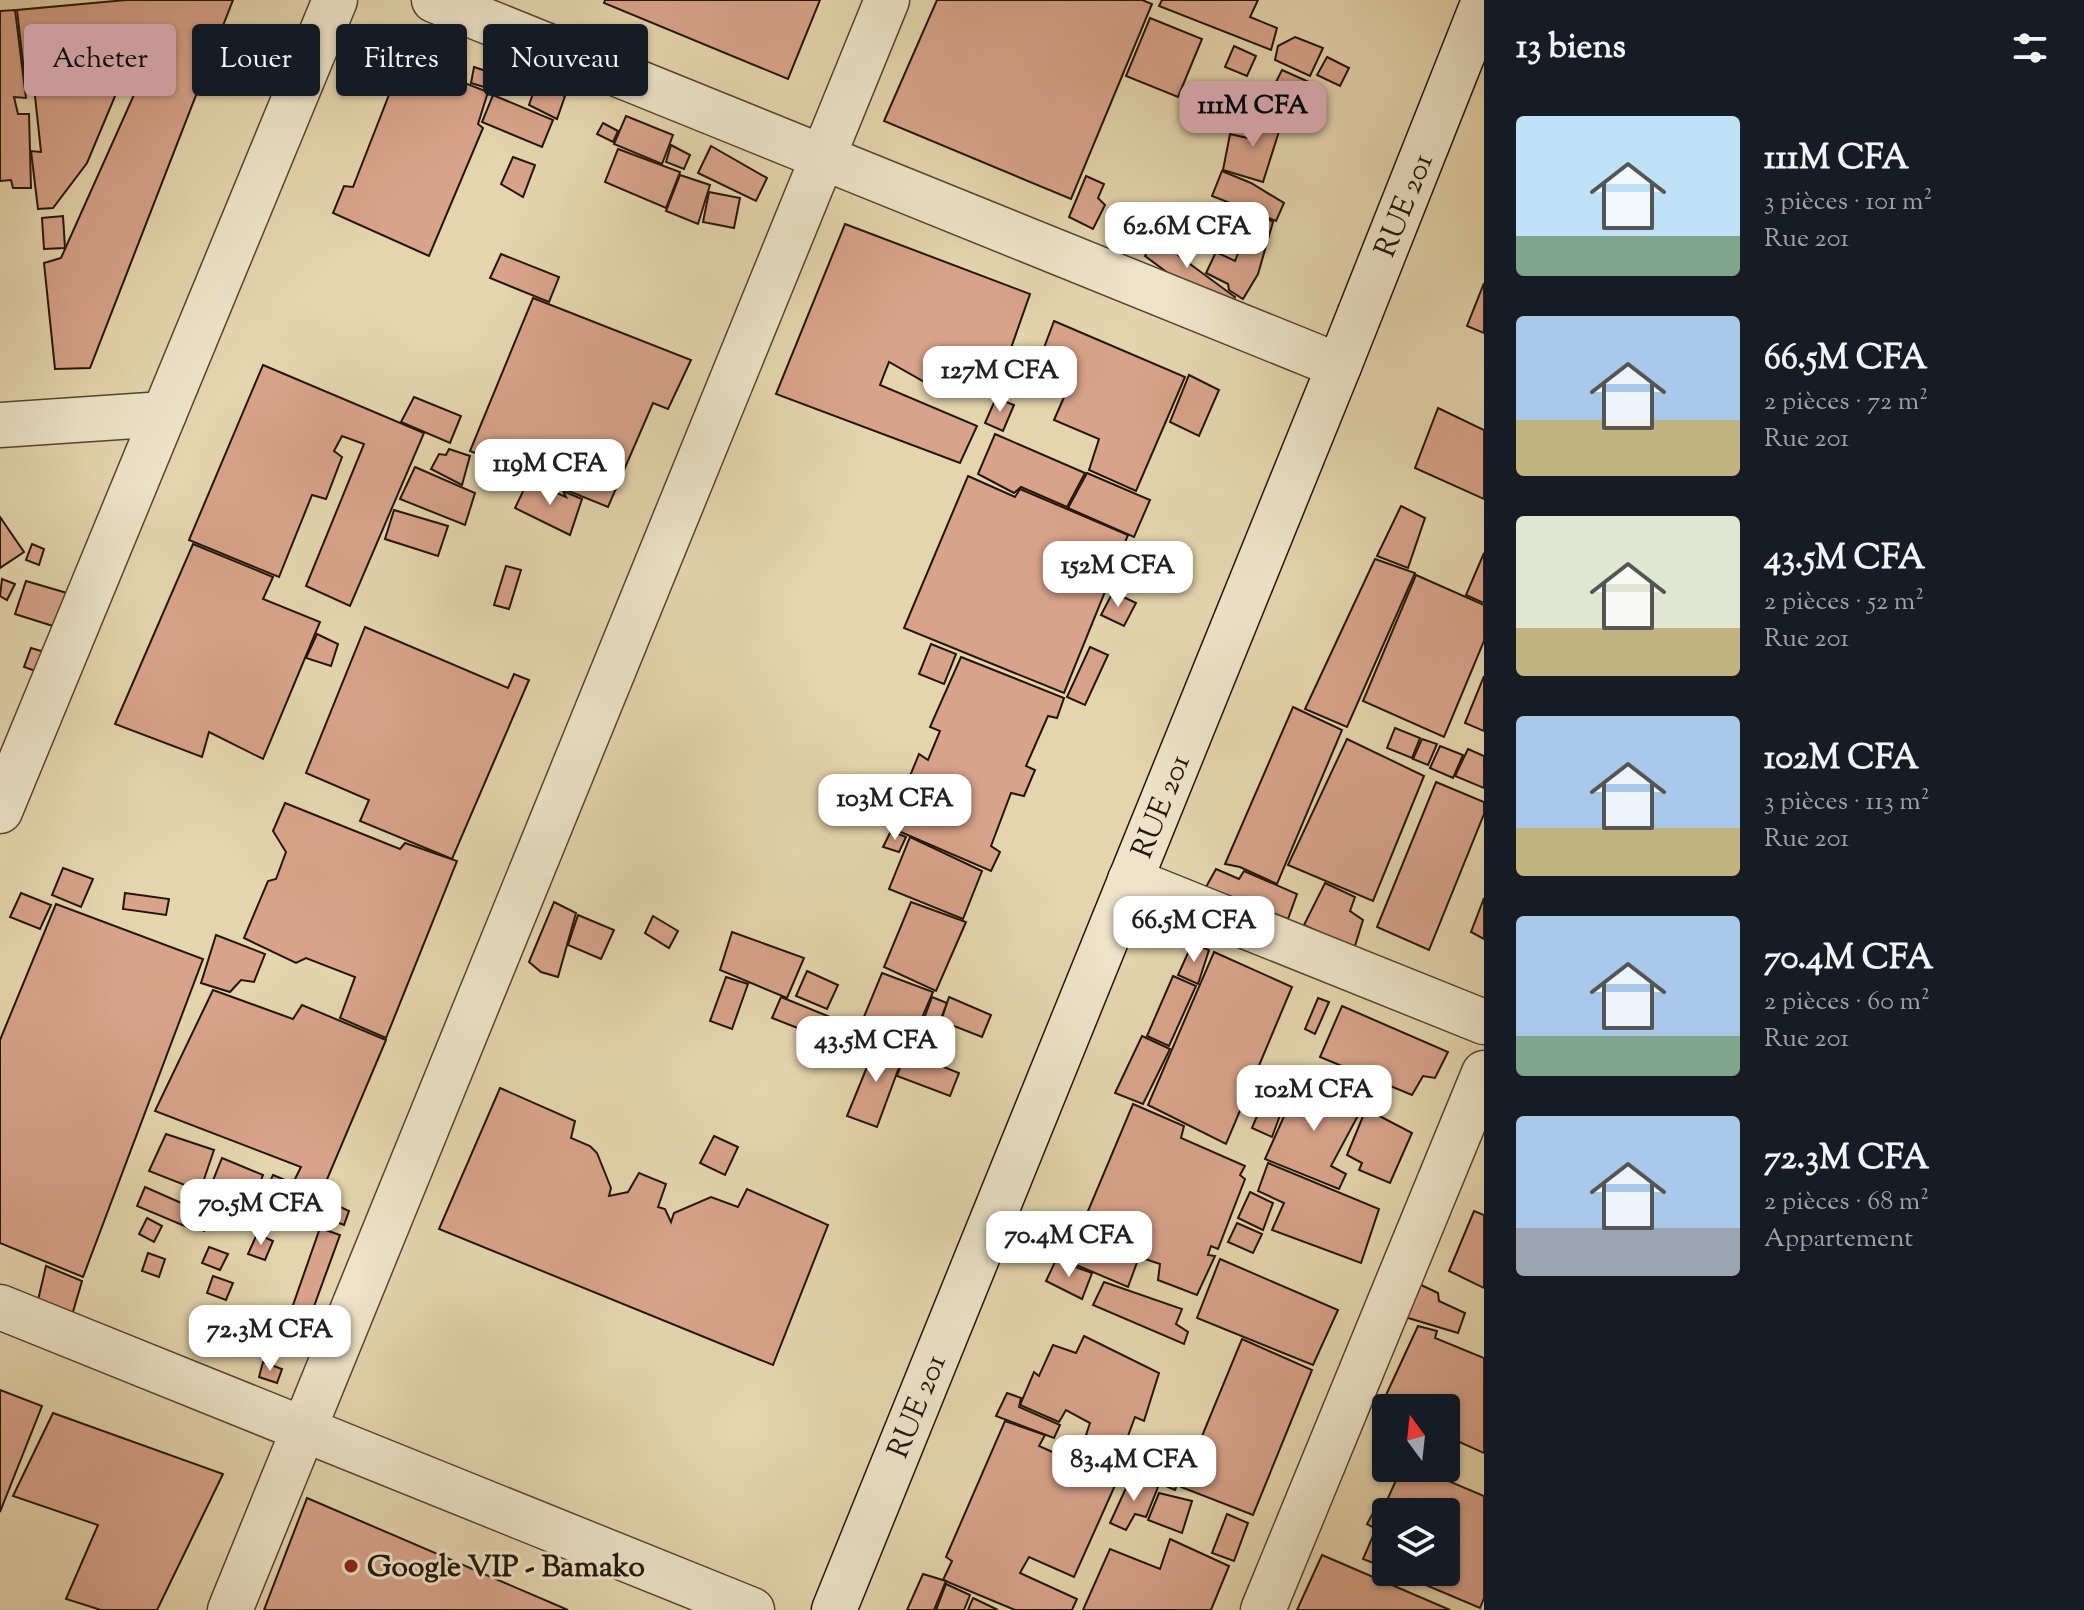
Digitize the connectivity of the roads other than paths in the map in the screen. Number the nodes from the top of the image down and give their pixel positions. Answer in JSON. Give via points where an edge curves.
{"nodes":[{"id":1,"x":335,"y":0,"type":"edge"},
{"id":2,"x":434,"y":0,"type":"edge"},
{"id":3,"x":887,"y":0,"type":"edge"},
{"id":4,"x":1484,"y":1,"type":"edge"},
{"id":5,"x":824,"y":157,"type":"junction"},
{"id":6,"x":1339,"y":366,"type":"junction"},
{"id":7,"x":164,"y":414,"type":"junction"},
{"id":8,"x":0,"y":425,"type":"edge"},
{"id":9,"x":0,"y":811,"type":"edge"},
{"id":10,"x":1130,"y":880,"type":"junction"},
{"id":11,"x":1484,"y":1022,"type":"edge"},
{"id":12,"x":1484,"y":1073,"type":"edge"},
{"id":13,"x":0,"y":1307,"type":"edge"},
{"id":14,"x":302,"y":1429,"type":"junction"},
{"id":15,"x":230,"y":1610,"type":"edge"},
{"id":16,"x":752,"y":1610,"type":"edge"},
{"id":17,"x":834,"y":1610,"type":"edge"},
{"id":18,"x":1263,"y":1610,"type":"edge"}],
"edges":[{"from":1,"to":7,"type":"street"},
{"from":2,"to":5,"type":"street"},
{"from":3,"to":5,"type":"street"},
{"from":4,"to":6,"type":"street","name":"RUE 201"},
{"from":5,"to":6,"type":"street"},
{"from":5,"to":14,"type":"street"},
{"from":6,"to":10,"type":"street","name":"RUE 201"},
{"from":7,"to":8,"type":"street"},
{"from":7,"to":9,"type":"street"},
{"from":10,"to":11,"type":"street"},
{"from":10,"to":17,"type":"street","name":"RUE 201"},
{"from":12,"to":18,"type":"street"},
{"from":13,"to":14,"type":"street"},
{"from":14,"to":15,"type":"street"},
{"from":14,"to":16,"type":"street"}]}
